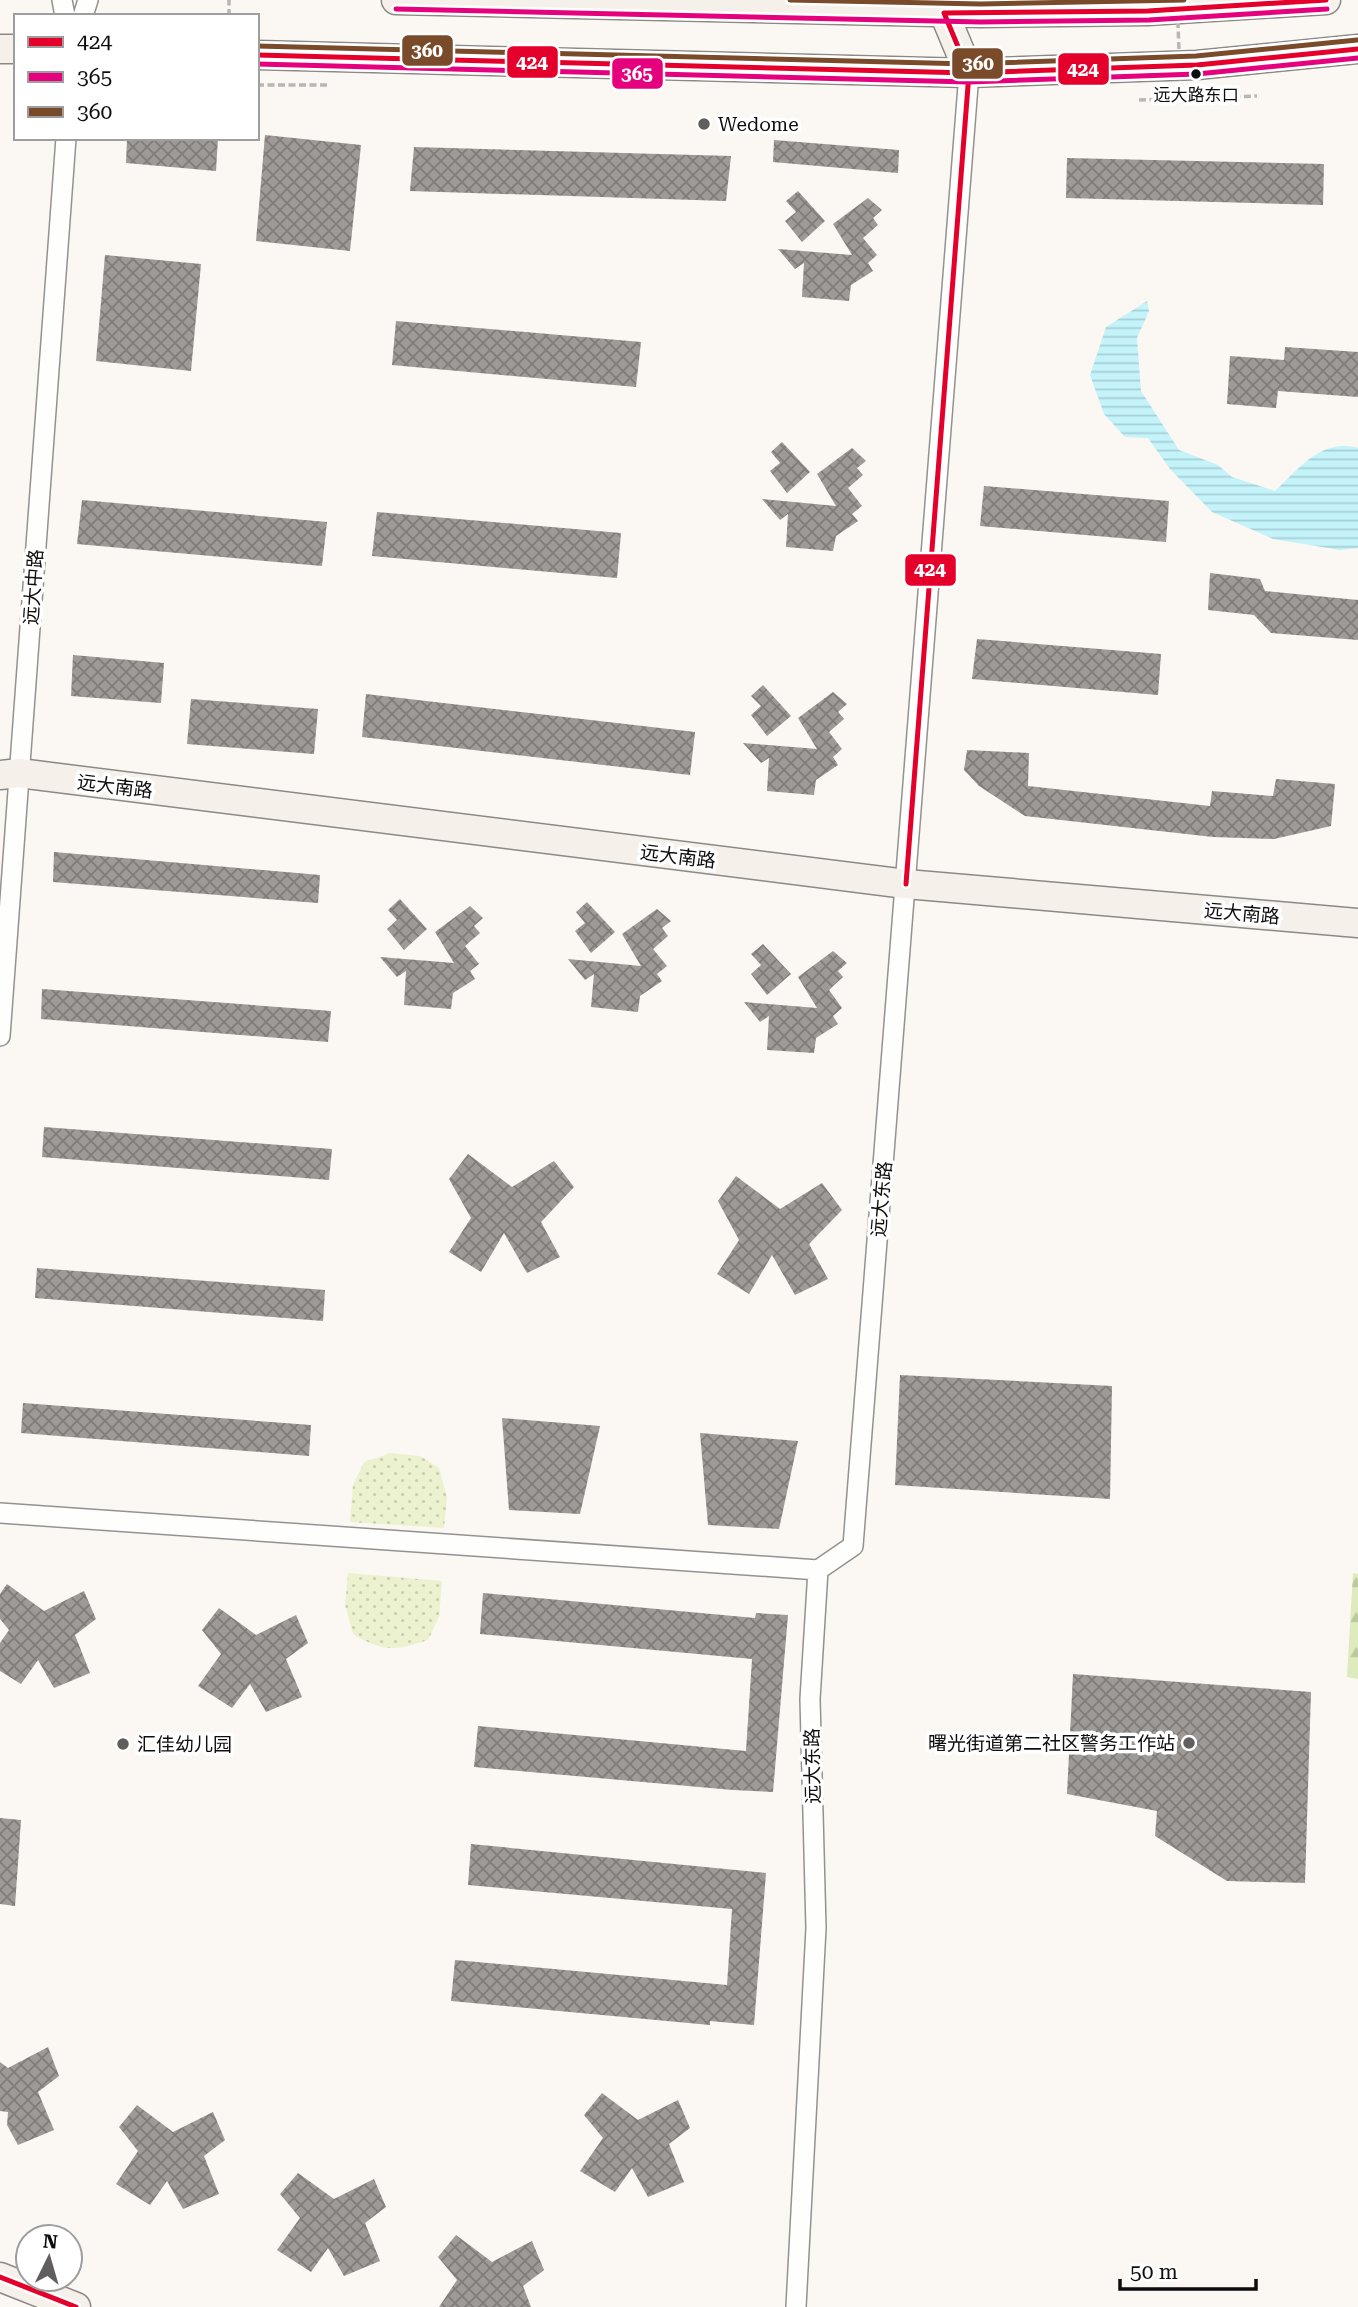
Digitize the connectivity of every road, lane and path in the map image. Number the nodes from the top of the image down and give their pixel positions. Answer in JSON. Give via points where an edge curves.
{"nodes":[{"id":1,"x":396,"y":0,"type":"edge"},
{"id":2,"x":1177,"y":0,"type":"edge"},
{"id":3,"x":1326,"y":0,"type":"edge"},
{"id":4,"x":944,"y":13,"type":"junction"},
{"id":5,"x":981,"y":13,"type":"junction"},
{"id":6,"x":1358,"y":49,"type":"edge"},
{"id":7,"x":259,"y":55,"type":"edge"},
{"id":8,"x":968,"y":73,"type":"junction"},
{"id":9,"x":259,"y":85,"type":"edge"},
{"id":10,"x":327,"y":85,"type":"dead end"},
{"id":11,"x":1256,"y":96,"type":"dead end"},
{"id":12,"x":1181,"y":99,"type":"junction"},
{"id":13,"x":1139,"y":100,"type":"dead end"},
{"id":14,"x":66,"y":140,"type":"edge"},
{"id":15,"x":9,"y":774,"type":"edge"},
{"id":16,"x":906,"y":884,"type":"junction"},
{"id":17,"x":1358,"y":923,"type":"edge"},
{"id":18,"x":0,"y":1036,"type":"edge"},
{"id":19,"x":0,"y":1513,"type":"edge"},
{"id":20,"x":818,"y":1570,"type":"junction"},
{"id":21,"x":0,"y":2277,"type":"edge"},
{"id":22,"x":0,"y":2297,"type":"edge"},
{"id":23,"x":24,"y":2307,"type":"edge"},
{"id":24,"x":76,"y":2307,"type":"edge"},
{"id":25,"x":796,"y":2307,"type":"edge"}],
"edges":[{"from":1,"to":4,"type":"main road"},
{"from":2,"to":12,"type":"path","bridge":true},
{"from":3,"to":5,"type":"main road","via":[[1148,11]]},
{"from":4,"to":5,"type":"main road"},
{"from":4,"to":8,"type":"main road"},
{"from":5,"to":8,"type":"main road"},
{"from":6,"to":8,"type":"main road","via":[[1196,65]]},
{"from":7,"to":8,"type":"main road"},
{"from":8,"to":16,"type":"street","name":"远大东路"},
{"from":9,"to":10,"type":"path"},
{"from":11,"to":12,"type":"path"},
{"from":12,"to":13,"type":"path"},
{"from":14,"to":15,"type":"street","name":"远大中路"},
{"from":15,"to":16,"type":"main road","name":"远大南路"},
{"from":15,"to":18,"type":"street","name":"远大中路"},
{"from":16,"to":17,"type":"main road","name":"远大南路"},
{"from":16,"to":20,"type":"street","name":"远大东路","via":[[853,1546]]},
{"from":19,"to":20,"type":"street"},
{"from":20,"to":25,"type":"street","name":"远大东路","via":[[810,1699],[816,1928]]},
{"from":21,"to":24,"type":"main road"},
{"from":22,"to":23,"type":"main road"}]}
